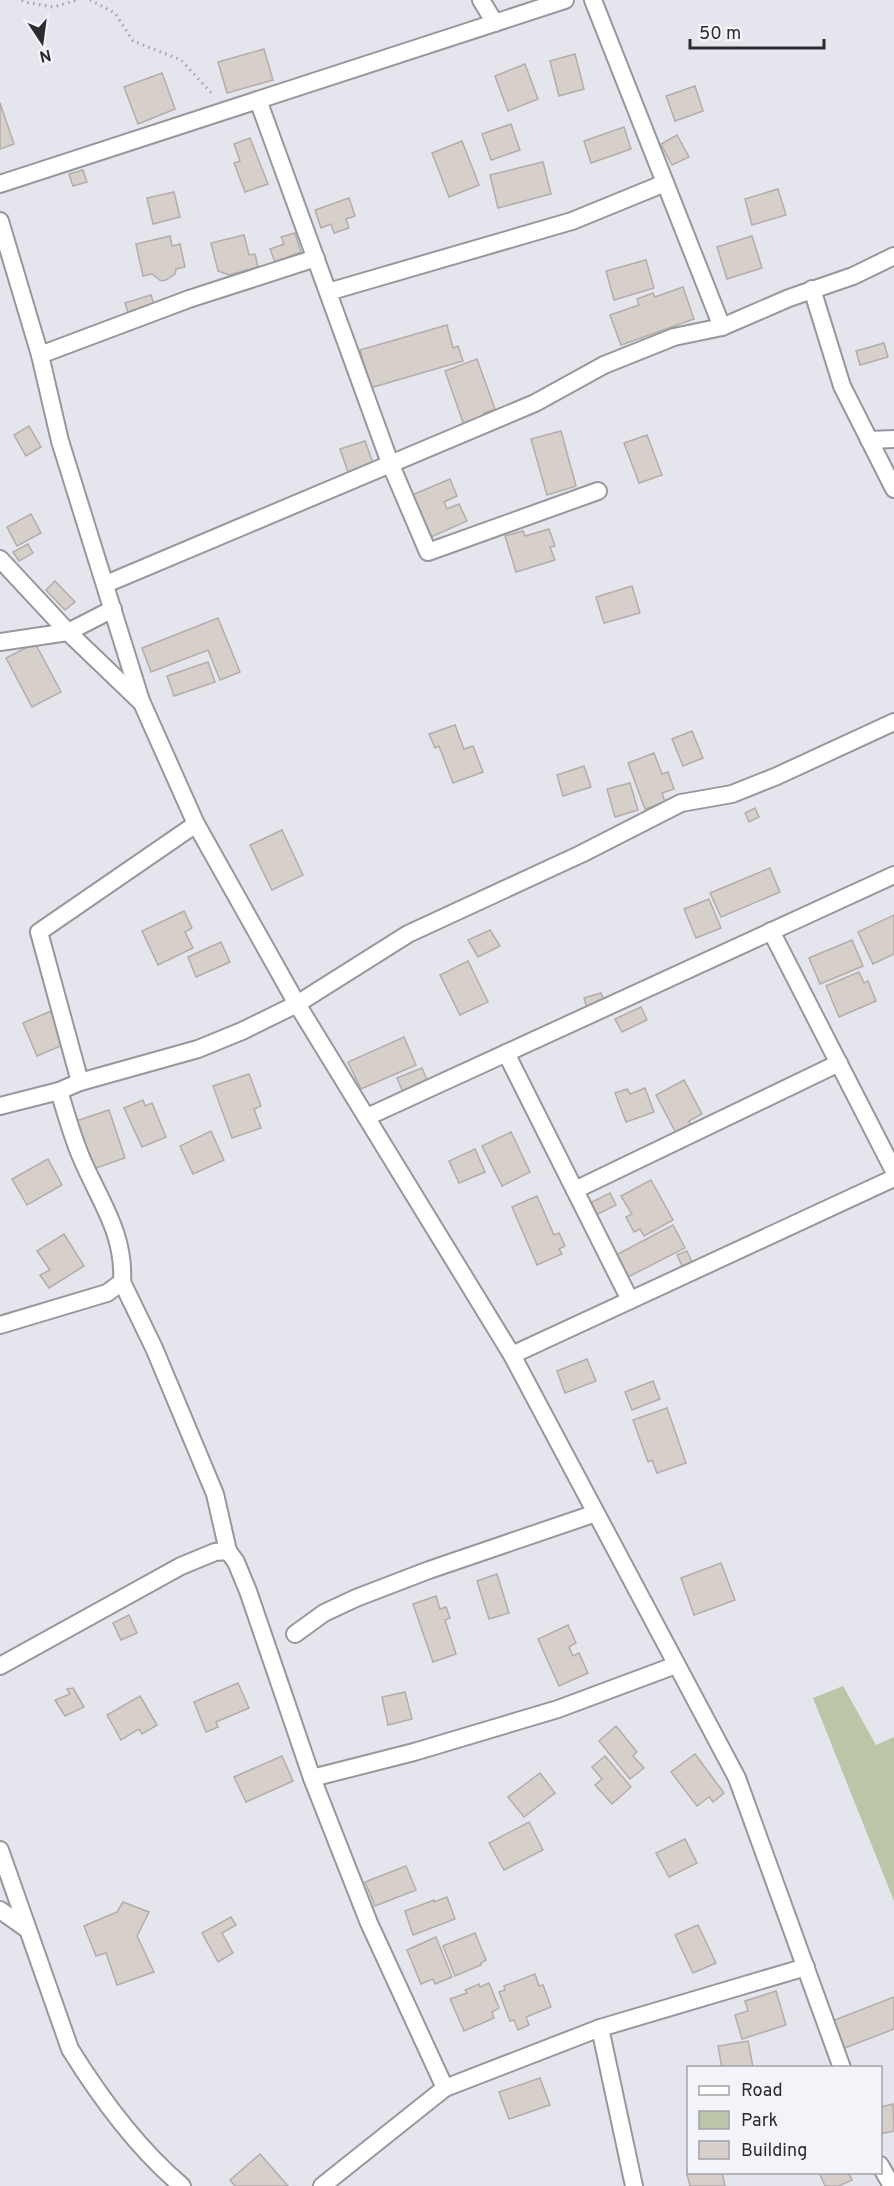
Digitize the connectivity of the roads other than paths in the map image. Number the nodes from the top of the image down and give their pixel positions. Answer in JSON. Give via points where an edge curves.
{"nodes":[{"id":1,"x":481,"y":0,"type":"edge"},
{"id":2,"x":565,"y":0,"type":"edge"},
{"id":3,"x":593,"y":0,"type":"edge"},
{"id":4,"x":495,"y":23,"type":"junction"},
{"id":5,"x":258,"y":100,"type":"junction"},
{"id":6,"x":665,"y":183,"type":"junction"},
{"id":7,"x":0,"y":184,"type":"edge"},
{"id":8,"x":0,"y":221,"type":"edge"},
{"id":9,"x":894,"y":256,"type":"edge"},
{"id":10,"x":316,"y":258,"type":"junction"},
{"id":11,"x":813,"y":290,"type":"junction"},
{"id":12,"x":328,"y":292,"type":"junction"},
{"id":13,"x":722,"y":327,"type":"junction"},
{"id":14,"x":40,"y":355,"type":"junction"},
{"id":15,"x":894,"y":439,"type":"edge"},
{"id":16,"x":869,"y":440,"type":"junction"},
{"id":17,"x":390,"y":463,"type":"junction"},
{"id":18,"x":894,"y":489,"type":"edge"},
{"id":19,"x":598,"y":491,"type":"dead end"},
{"id":20,"x":0,"y":559,"type":"edge"},
{"id":21,"x":106,"y":584,"type":"junction"},
{"id":22,"x":113,"y":609,"type":"junction"},
{"id":23,"x":69,"y":632,"type":"junction"},
{"id":24,"x":0,"y":642,"type":"edge"},
{"id":25,"x":142,"y":703,"type":"junction"},
{"id":26,"x":894,"y":722,"type":"edge"},
{"id":27,"x":196,"y":824,"type":"junction"},
{"id":28,"x":894,"y":874,"type":"edge"},
{"id":29,"x":771,"y":931,"type":"junction"},
{"id":30,"x":297,"y":1004,"type":"junction"},
{"id":31,"x":506,"y":1053,"type":"junction"},
{"id":32,"x":839,"y":1063,"type":"junction"},
{"id":33,"x":80,"y":1082,"type":"junction"},
{"id":34,"x":59,"y":1091,"type":"junction"},
{"id":35,"x":0,"y":1107,"type":"edge"},
{"id":36,"x":367,"y":1117,"type":"junction"},
{"id":37,"x":894,"y":1171,"type":"edge"},
{"id":38,"x":894,"y":1178,"type":"edge"},
{"id":39,"x":575,"y":1190,"type":"junction"},
{"id":40,"x":122,"y":1282,"type":"junction"},
{"id":41,"x":630,"y":1300,"type":"junction"},
{"id":42,"x":0,"y":1325,"type":"edge"},
{"id":43,"x":512,"y":1355,"type":"junction"},
{"id":44,"x":596,"y":1513,"type":"junction"},
{"id":45,"x":228,"y":1551,"type":"junction"},
{"id":46,"x":295,"y":1634,"type":"dead end"},
{"id":47,"x":676,"y":1665,"type":"junction"},
{"id":48,"x":0,"y":1666,"type":"edge"},
{"id":49,"x":312,"y":1778,"type":"junction"},
{"id":50,"x":0,"y":1850,"type":"edge"},
{"id":51,"x":0,"y":1910,"type":"edge"},
{"id":52,"x":27,"y":1929,"type":"junction"},
{"id":53,"x":806,"y":1967,"type":"junction"},
{"id":54,"x":600,"y":2028,"type":"junction"},
{"id":55,"x":842,"y":2066,"type":"edge"},
{"id":56,"x":445,"y":2088,"type":"junction"},
{"id":57,"x":882,"y":2168,"type":"edge"},
{"id":58,"x":182,"y":2186,"type":"edge"},
{"id":59,"x":322,"y":2186,"type":"edge"},
{"id":60,"x":634,"y":2186,"type":"edge"},
{"id":61,"x":892,"y":2186,"type":"edge"}],
"edges":[{"from":1,"to":4,"type":"street"},
{"from":2,"to":4,"type":"street"},
{"from":3,"to":6,"type":"street"},
{"from":4,"to":5,"type":"street"},
{"from":5,"to":7,"type":"street"},
{"from":5,"to":10,"type":"street"},
{"from":6,"to":12,"type":"street","via":[[572,220]]},
{"from":6,"to":13,"type":"street"},
{"from":8,"to":14,"type":"street"},
{"from":9,"to":11,"type":"street"},
{"from":10,"to":12,"type":"street"},
{"from":10,"to":14,"type":"street","via":[[189,299]]},
{"from":11,"to":13,"type":"street"},
{"from":11,"to":16,"type":"street","via":[[842,386]]},
{"from":12,"to":17,"type":"street"},
{"from":13,"to":17,"type":"street","via":[[674,338],[604,364],[535,403]]},
{"from":14,"to":21,"type":"street","via":[[60,441]]},
{"from":15,"to":16,"type":"street"},
{"from":16,"to":18,"type":"street"},
{"from":17,"to":19,"type":"street","via":[[428,552]]},
{"from":17,"to":21,"type":"street"},
{"from":20,"to":23,"type":"street"},
{"from":21,"to":22,"type":"street"},
{"from":22,"to":23,"type":"street"},
{"from":22,"to":25,"type":"street"},
{"from":23,"to":24,"type":"street"},
{"from":23,"to":25,"type":"street"},
{"from":25,"to":27,"type":"street"},
{"from":26,"to":30,"type":"street","via":[[732,794],[681,803],[408,934]]},
{"from":27,"to":30,"type":"street"},
{"from":27,"to":33,"type":"street","via":[[39,932]]},
{"from":28,"to":29,"type":"street"},
{"from":29,"to":31,"type":"street"},
{"from":29,"to":32,"type":"street"},
{"from":30,"to":33,"type":"street","via":[[198,1048]]},
{"from":30,"to":36,"type":"street"},
{"from":31,"to":36,"type":"street"},
{"from":31,"to":39,"type":"street"},
{"from":32,"to":37,"type":"street"},
{"from":32,"to":39,"type":"street"},
{"from":33,"to":34,"type":"street"},
{"from":34,"to":35,"type":"street"},
{"from":34,"to":40,"type":"street","via":[[80,1156],[119,1239]]},
{"from":36,"to":43,"type":"street"},
{"from":38,"to":41,"type":"street"},
{"from":39,"to":41,"type":"street"},
{"from":40,"to":42,"type":"street","via":[[107,1293]]},
{"from":40,"to":45,"type":"street","via":[[215,1494]]},
{"from":41,"to":43,"type":"street"},
{"from":43,"to":44,"type":"street"},
{"from":44,"to":46,"type":"street","via":[[356,1598],[324,1613]]},
{"from":44,"to":47,"type":"street"},
{"from":45,"to":48,"type":"street","via":[[214,1552],[181,1566]]},
{"from":45,"to":49,"type":"street","via":[[248,1591]]},
{"from":47,"to":49,"type":"street","via":[[558,1709]]},
{"from":47,"to":53,"type":"street","via":[[738,1778]]},
{"from":49,"to":56,"type":"street","via":[[369,1923]]},
{"from":50,"to":52,"type":"street"},
{"from":51,"to":52,"type":"street"},
{"from":52,"to":58,"type":"street","via":[[70,2049],[120,2121],[157,2165]]},
{"from":53,"to":54,"type":"street"},
{"from":53,"to":55,"type":"street"},
{"from":54,"to":56,"type":"street"},
{"from":54,"to":60,"type":"street"},
{"from":56,"to":59,"type":"street"},
{"from":57,"to":61,"type":"street"}]}
